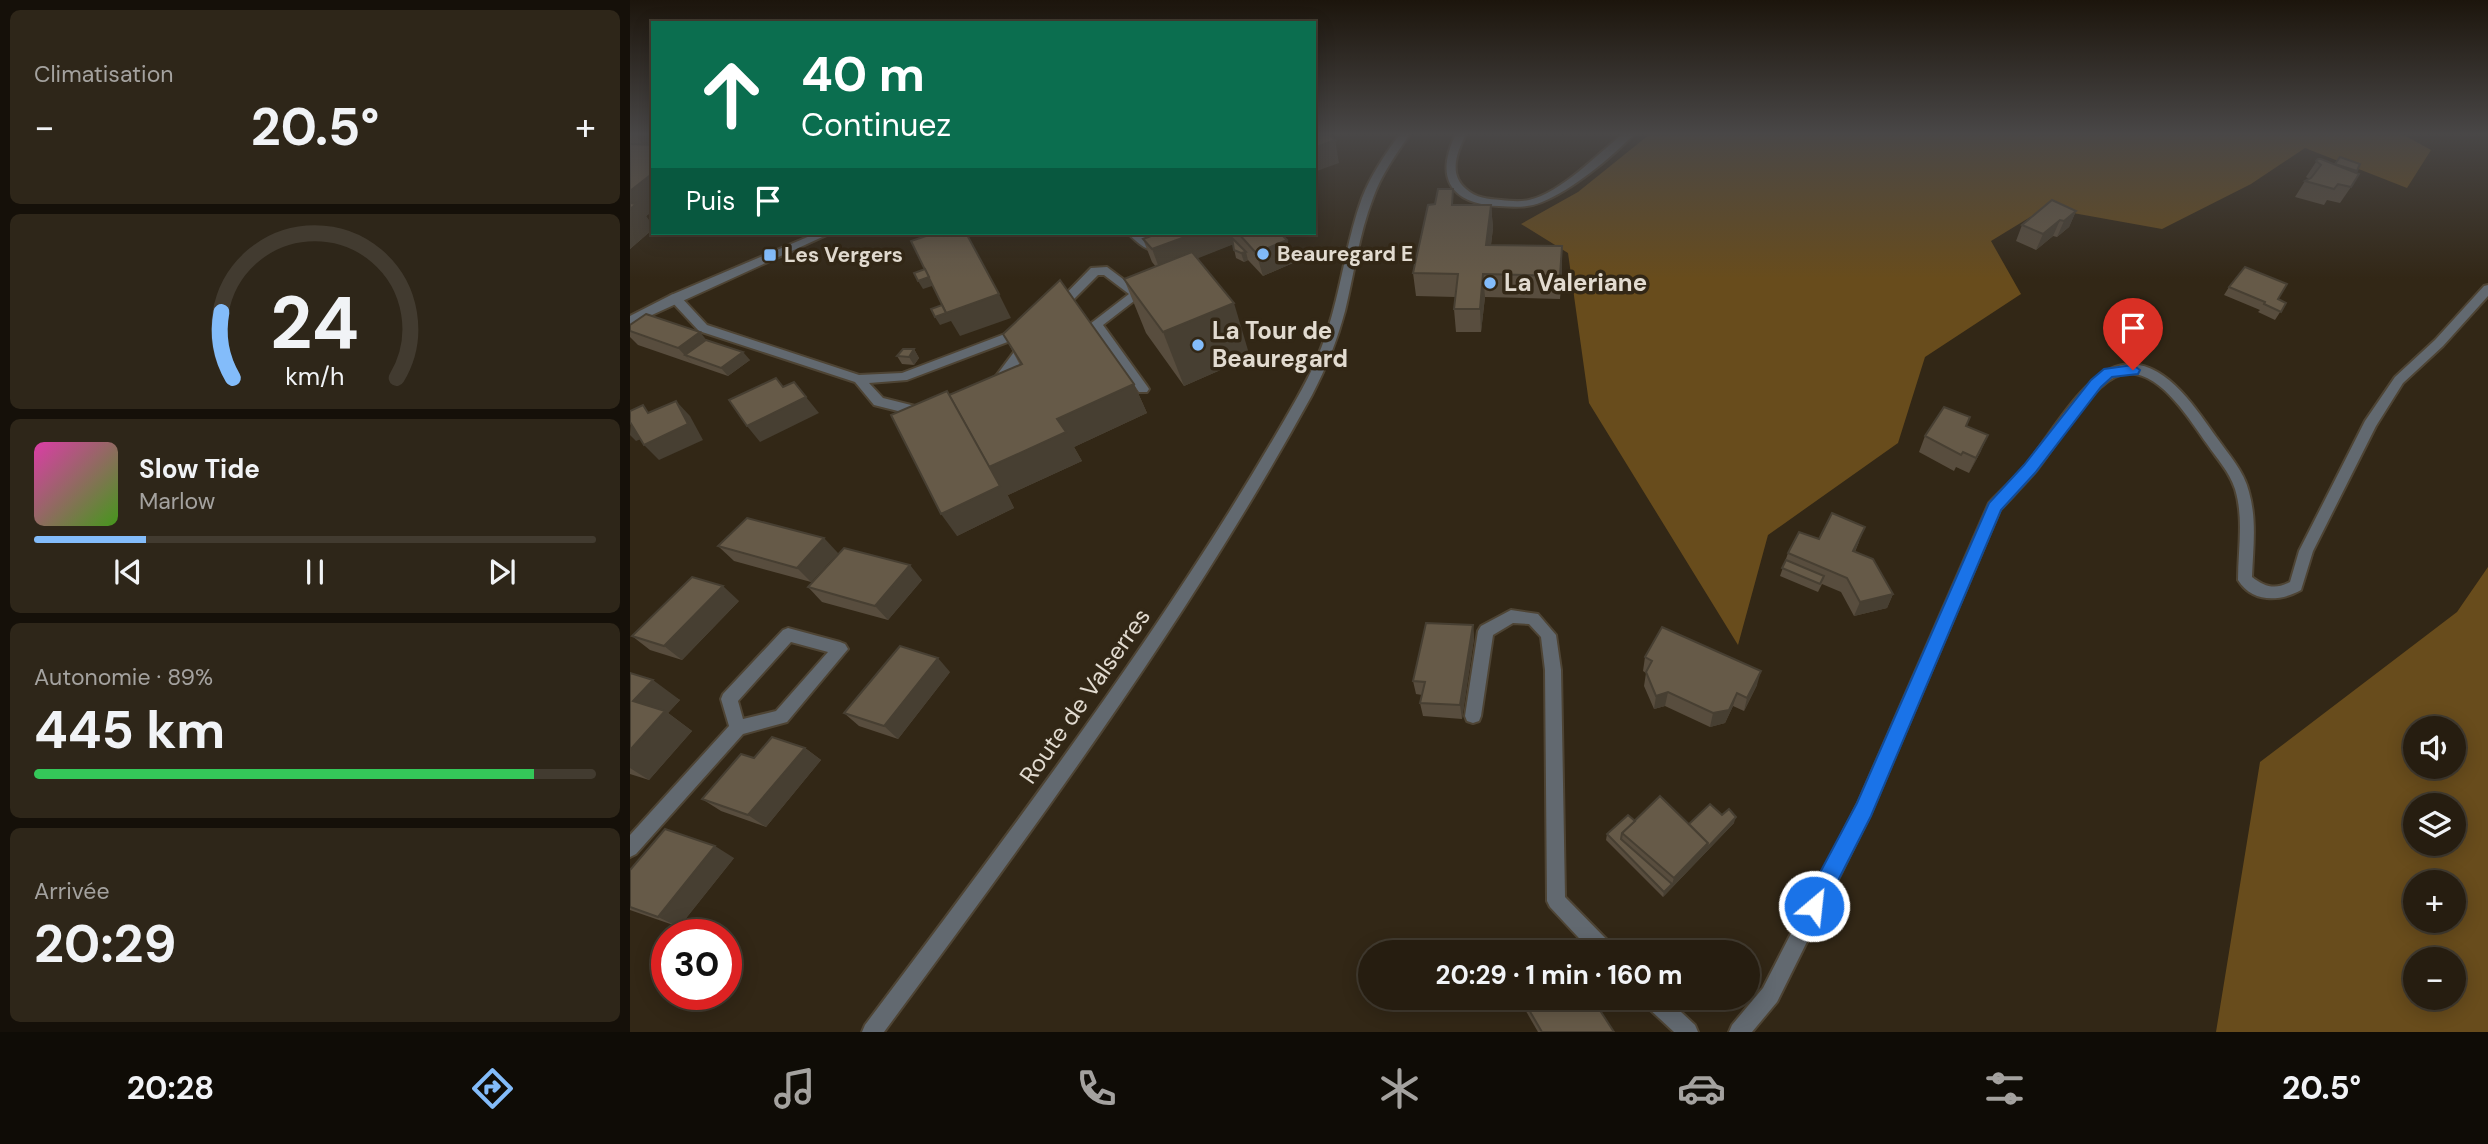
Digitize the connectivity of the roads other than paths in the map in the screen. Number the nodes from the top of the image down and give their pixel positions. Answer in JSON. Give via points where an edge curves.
{"nodes":[{"id":1,"x":1374,"y":182,"type":"edge"},
{"id":2,"x":1454,"y":182,"type":"edge"},
{"id":3,"x":1566,"y":182,"type":"edge"},
{"id":4,"x":821,"y":235,"type":"edge"},
{"id":5,"x":1136,"y":235,"type":"edge"},
{"id":6,"x":1175,"y":241,"type":"edge"},
{"id":7,"x":2488,"y":289,"type":"edge"},
{"id":8,"x":675,"y":298,"type":"junction"},
{"id":9,"x":1052,"y":314,"type":"edge"},
{"id":10,"x":630,"y":321,"type":"edge"},
{"id":11,"x":859,"y":379,"type":"junction"},
{"id":12,"x":978,"y":388,"type":"edge"},
{"id":13,"x":1143,"y":390,"type":"dead end"},
{"id":14,"x":932,"y":408,"type":"edge"},
{"id":15,"x":1473,"y":716,"type":"dead end"},
{"id":16,"x":738,"y":729,"type":"junction"},
{"id":17,"x":630,"y":848,"type":"edge"},
{"id":18,"x":1593,"y":940,"type":"edge"},
{"id":19,"x":1665,"y":1010,"type":"edge"},
{"id":20,"x":872,"y":1032,"type":"edge"},
{"id":21,"x":1688,"y":1032,"type":"edge"},
{"id":22,"x":1739,"y":1032,"type":"edge"}],
"edges":[{"from":1,"to":20,"type":"street","name":"Route de Valserres","via":[[1343,302],[1316,374],[1266,461],[1109,709]]},
{"from":2,"to":3,"type":"street","via":[[1471,199],[1513,204],[1535,201]]},
{"from":4,"to":8,"type":"street"},
{"from":5,"to":6,"type":"street","via":[[1155,249]]},
{"from":7,"to":22,"type":"street","via":[[2399,380],[2330,498],[2296,586],[2284,593],[2261,593],[2245,580],[2247,529],[2238,480],[2172,386],[2153,374],[2133,370],[2109,373],[2096,383],[2030,469],[1994,507],[1864,809],[1770,995]]},
{"from":8,"to":10,"type":"street"},
{"from":8,"to":11,"type":"street","via":[[703,328]]},
{"from":9,"to":13,"type":"street","via":[[1095,271],[1107,271],[1137,294],[1096,324]]},
{"from":11,"to":12,"type":"street","via":[[903,377],[1034,330],[1000,379]]},
{"from":11,"to":14,"type":"street","via":[[879,402],[921,413]]},
{"from":15,"to":18,"type":"street","via":[[1486,631],[1511,616],[1533,618],[1548,635],[1553,670],[1556,901]]},
{"from":16,"to":16,"type":"street","via":[[781,716],[840,649],[788,635],[729,699]]},
{"from":16,"to":17,"type":"street"},
{"from":19,"to":21,"type":"street"}]}
